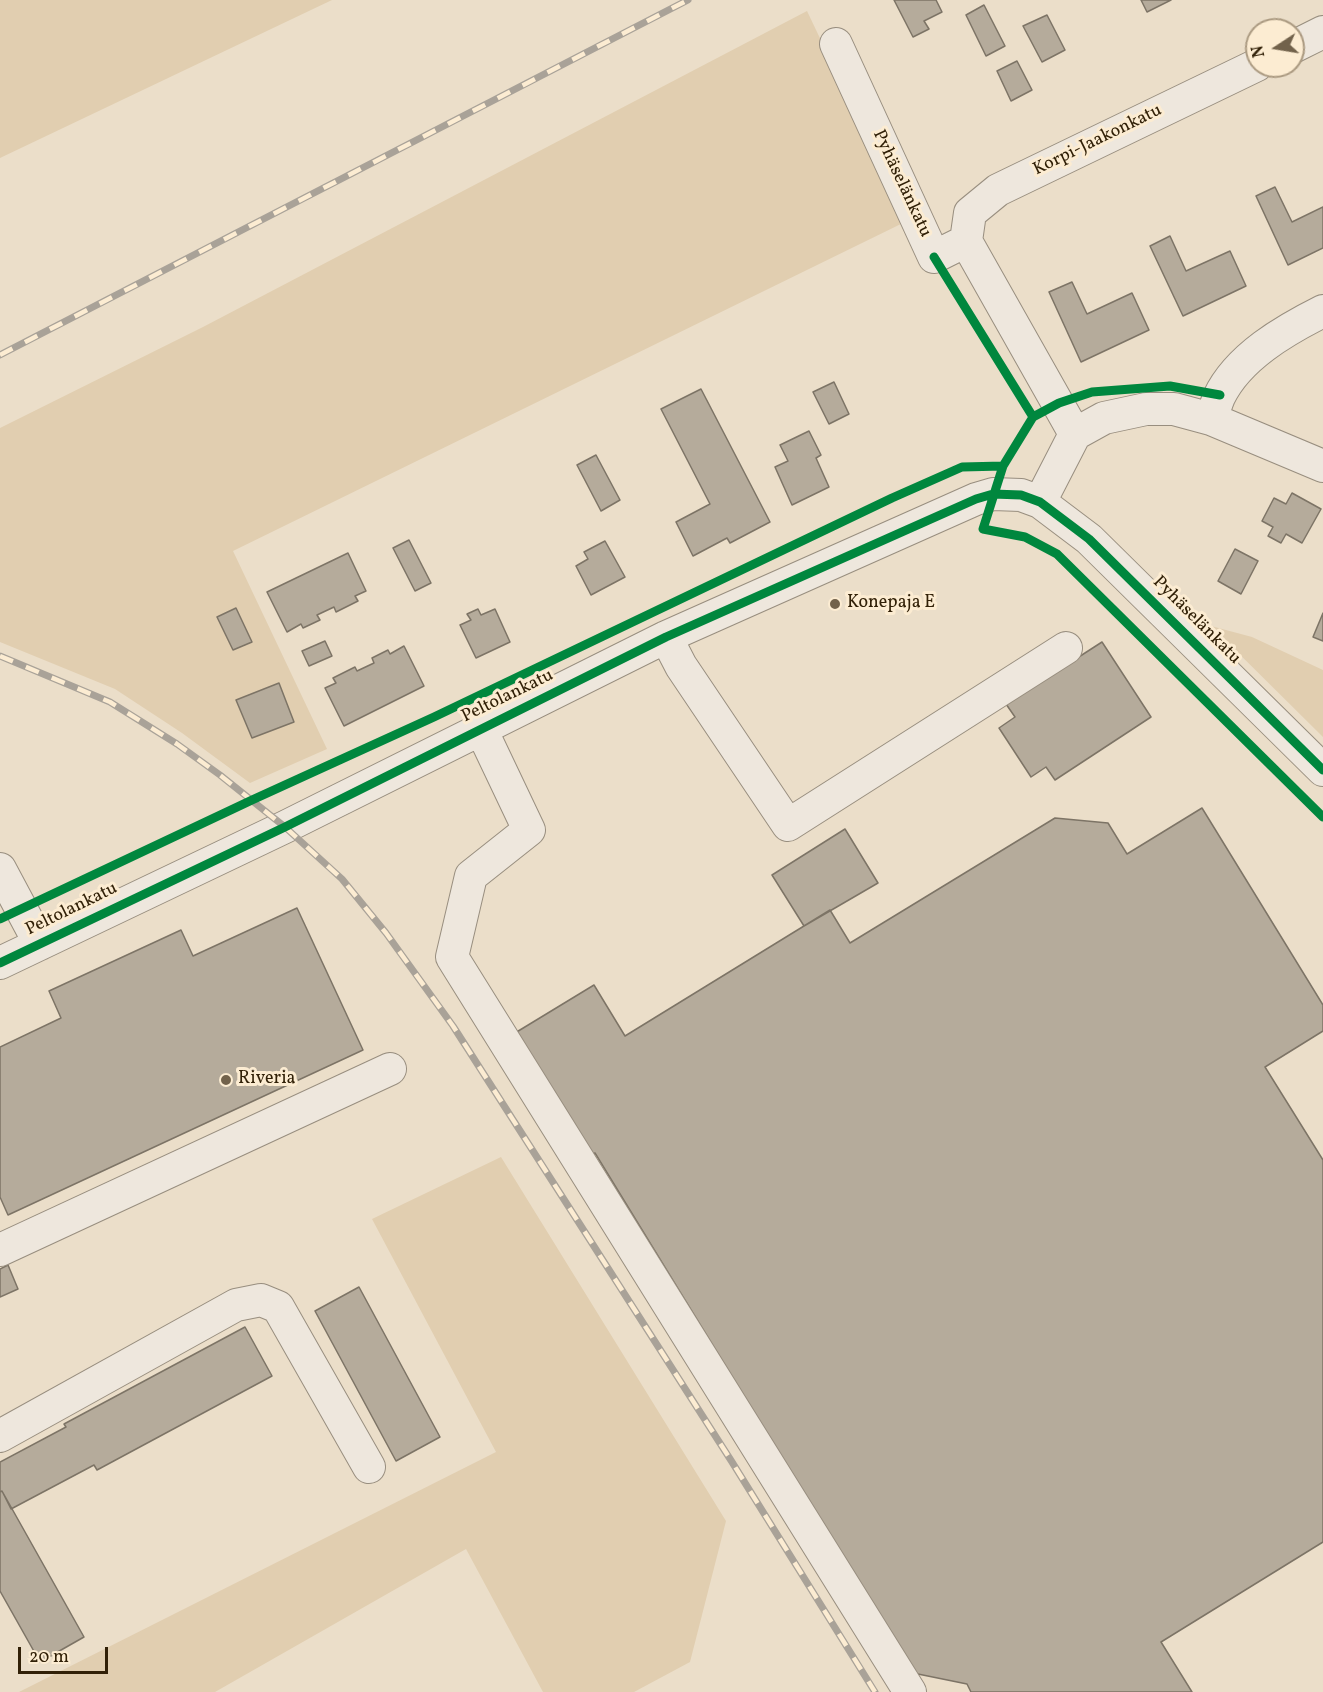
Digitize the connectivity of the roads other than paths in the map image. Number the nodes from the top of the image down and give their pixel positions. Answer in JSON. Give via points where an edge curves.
{"nodes":[{"id":1,"x":1323,"y":32,"type":"edge"},
{"id":2,"x":1305,"y":41,"type":"edge"},
{"id":3,"x":836,"y":44,"type":"dead end"},
{"id":4,"x":1245,"y":71,"type":"edge"},
{"id":5,"x":966,"y":241,"type":"junction"},
{"id":6,"x":1323,"y":311,"type":"edge"},
{"id":7,"x":1211,"y":419,"type":"junction"},
{"id":8,"x":1075,"y":434,"type":"junction"},
{"id":9,"x":1323,"y":466,"type":"edge"},
{"id":10,"x":1040,"y":502,"type":"junction"},
{"id":11,"x":666,"y":637,"type":"junction"},
{"id":12,"x":1066,"y":648,"type":"dead end"},
{"id":13,"x":481,"y":729,"type":"junction"},
{"id":14,"x":1323,"y":770,"type":"edge"},
{"id":15,"x":0,"y":869,"type":"edge"},
{"id":16,"x":40,"y":944,"type":"junction"},
{"id":17,"x":0,"y":963,"type":"edge"},
{"id":18,"x":390,"y":1069,"type":"dead end"},
{"id":19,"x":0,"y":1250,"type":"edge"},
{"id":20,"x":0,"y":1437,"type":"edge"},
{"id":21,"x":369,"y":1467,"type":"dead end"},
{"id":22,"x":910,"y":1692,"type":"edge"}],
"edges":[{"from":1,"to":2,"type":"street"},
{"from":3,"to":5,"type":"street","name":"Pyhäselänkatu","via":[[934,257]]},
{"from":4,"to":5,"type":"street","name":"Korpi-Jaakonkatu","via":[[998,190],[970,213]]},
{"from":5,"to":8,"type":"street"},
{"from":6,"to":7,"type":"street","via":[[1253,355],[1220,395]]},
{"from":7,"to":8,"type":"street","via":[[1174,409],[1146,409],[1104,418]]},
{"from":7,"to":9,"type":"street"},
{"from":8,"to":10,"type":"street"},
{"from":10,"to":11,"type":"street","name":"Peltolankatu","via":[[1021,495],[993,494],[976,499]]},
{"from":10,"to":14,"type":"street","name":"Pyhäselänkatu","via":[[1089,538]]},
{"from":11,"to":12,"type":"street","via":[[681,666],[788,825]]},
{"from":11,"to":13,"type":"street","name":"Peltolankatu"},
{"from":13,"to":16,"type":"street","name":"Peltolankatu"},
{"from":13,"to":22,"type":"street","via":[[530,830],[471,876],[452,957]]},
{"from":15,"to":16,"type":"street"},
{"from":16,"to":17,"type":"street","name":"Peltolankatu"},
{"from":18,"to":19,"type":"street"},
{"from":20,"to":21,"type":"street","via":[[236,1305],[261,1300],[278,1307]]}]}
